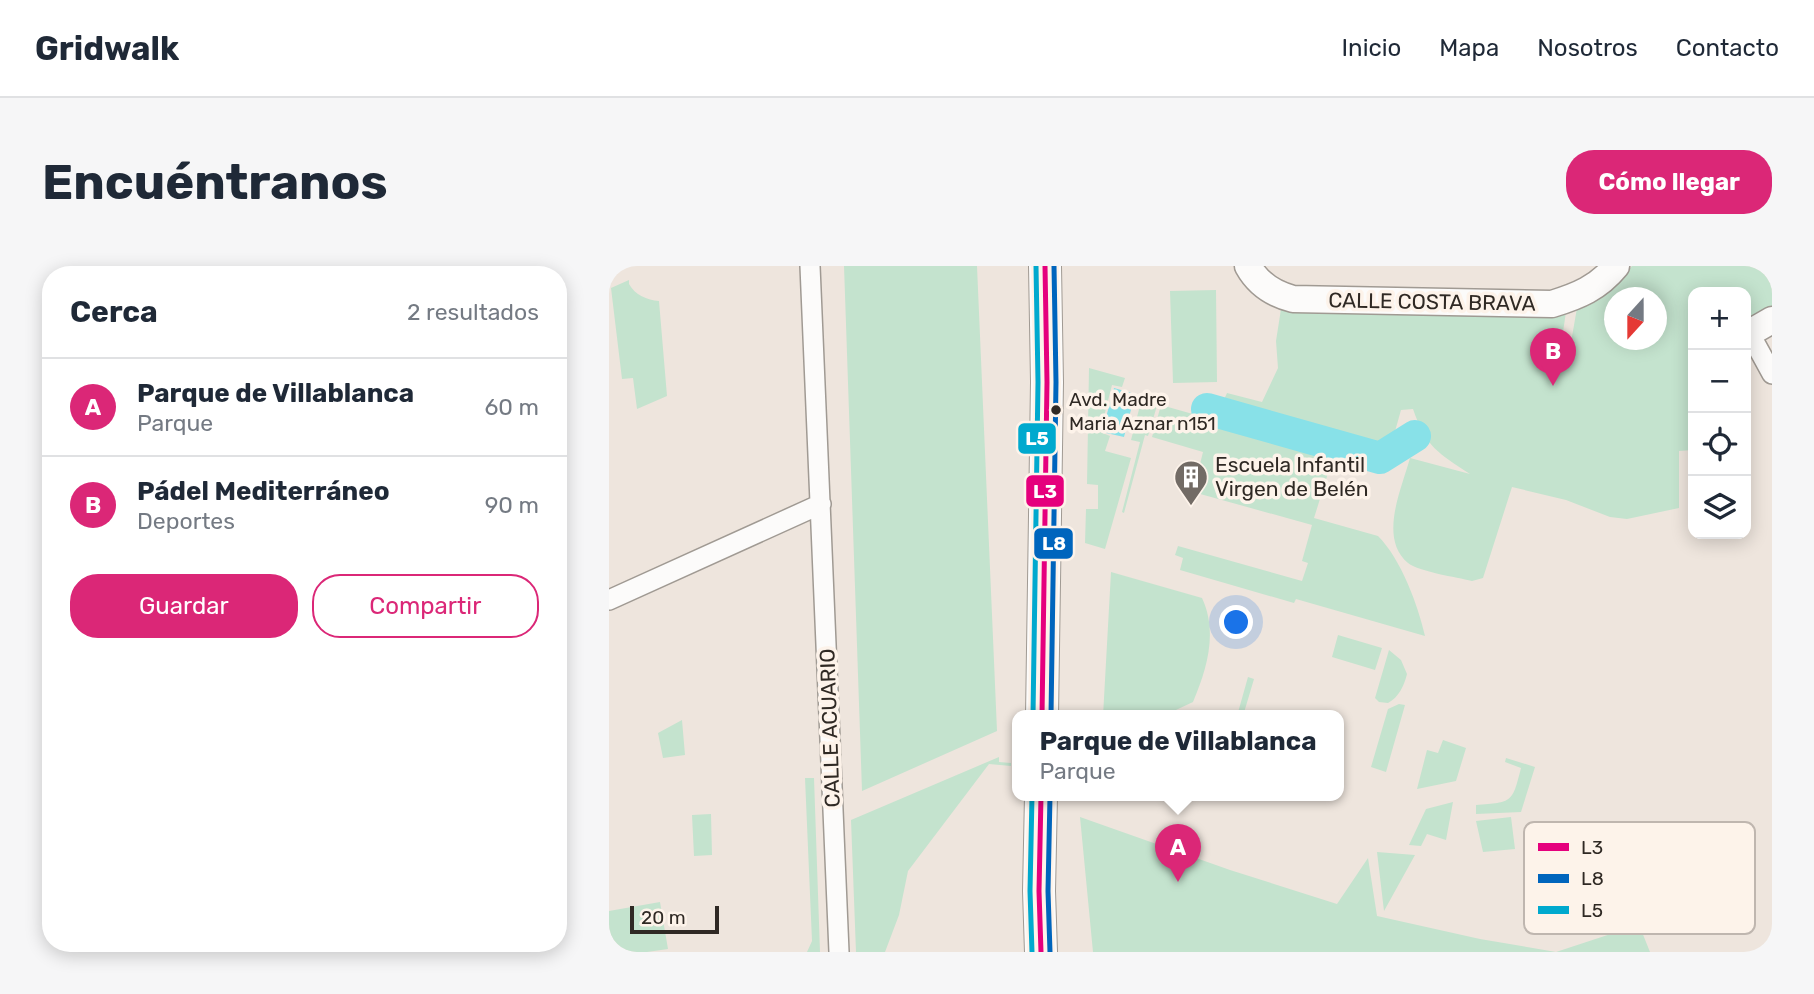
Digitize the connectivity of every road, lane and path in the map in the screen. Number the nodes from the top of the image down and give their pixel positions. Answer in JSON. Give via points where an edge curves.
{"nodes":[{"id":1,"x":810,"y":266,"type":"edge"},
{"id":2,"x":1045,"y":266,"type":"edge"},
{"id":3,"x":1248,"y":266,"type":"edge"},
{"id":4,"x":1616,"y":266,"type":"edge"},
{"id":5,"x":1756,"y":329,"type":"edge"},
{"id":6,"x":1772,"y":374,"type":"edge"},
{"id":7,"x":821,"y":504,"type":"junction"},
{"id":8,"x":609,"y":600,"type":"edge"},
{"id":9,"x":1042,"y":710,"type":"edge"},
{"id":10,"x":1041,"y":801,"type":"edge"},
{"id":11,"x":839,"y":952,"type":"edge"},
{"id":12,"x":1041,"y":952,"type":"edge"}],
"edges":[{"from":1,"to":7,"type":"street","name":"CALLE ACUARIO"},
{"from":2,"to":9,"type":"street","via":[[1048,382]]},
{"from":3,"to":4,"type":"street","name":"CALLE COSTA BRAVA","via":[[1269,290],[1293,299],[1552,304],[1604,281]]},
{"from":5,"to":6,"type":"street"},
{"from":7,"to":8,"type":"street"},
{"from":7,"to":11,"type":"street","name":"CALLE ACUARIO"},
{"from":10,"to":12,"type":"street"}]}
